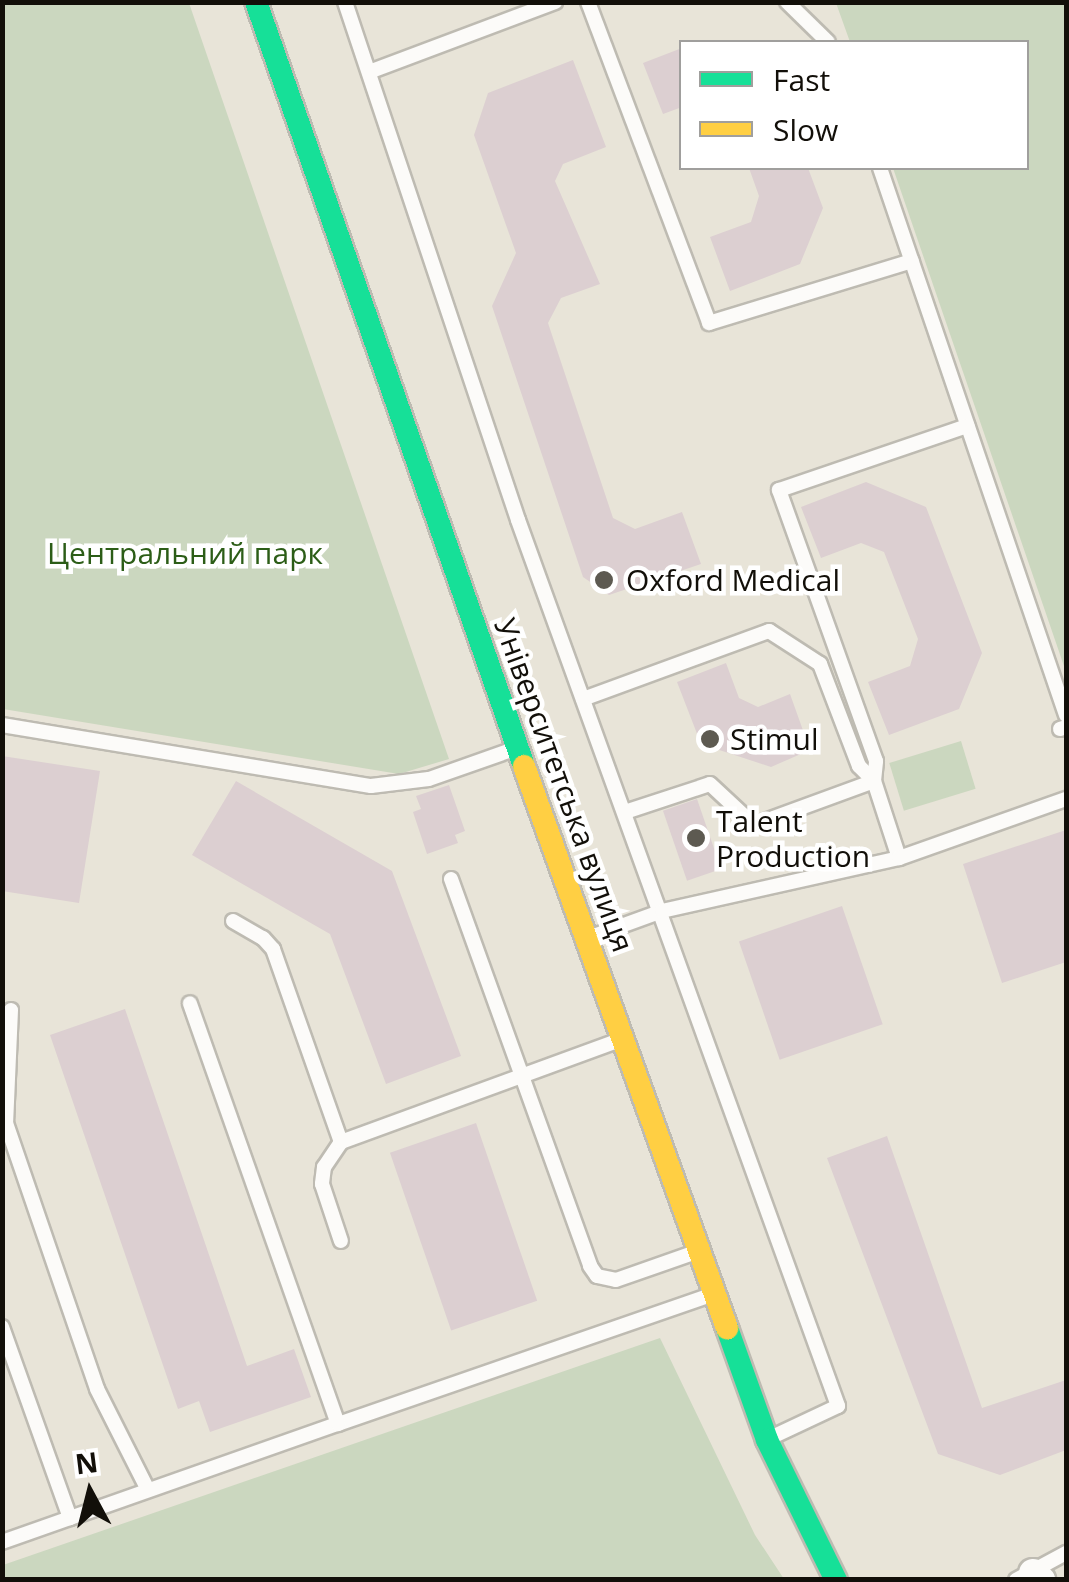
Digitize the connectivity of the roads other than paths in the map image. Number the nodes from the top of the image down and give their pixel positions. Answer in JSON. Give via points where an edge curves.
{"nodes":[{"id":1,"x":256,"y":2,"type":"edge"},
{"id":2,"x":345,"y":2,"type":"edge"},
{"id":3,"x":555,"y":2,"type":"edge"},
{"id":4,"x":588,"y":2,"type":"edge"},
{"id":5,"x":787,"y":2,"type":"edge"},
{"id":6,"x":826,"y":40,"type":"edge"},
{"id":7,"x":369,"y":72,"type":"junction"},
{"id":8,"x":881,"y":170,"type":"edge"},
{"id":9,"x":912,"y":261,"type":"junction"},
{"id":10,"x":966,"y":426,"type":"junction"},
{"id":11,"x":583,"y":699,"type":"junction"},
{"id":12,"x":1064,"y":724,"type":"edge"},
{"id":13,"x":2,"y":725,"type":"edge"},
{"id":14,"x":519,"y":747,"type":"junction"},
{"id":15,"x":874,"y":781,"type":"junction"},
{"id":16,"x":1066,"y":799,"type":"edge"},
{"id":17,"x":625,"y":812,"type":"junction"},
{"id":18,"x":900,"y":858,"type":"junction"},
{"id":19,"x":451,"y":879,"type":"dead end"},
{"id":20,"x":662,"y":911,"type":"junction"},
{"id":21,"x":233,"y":921,"type":"dead end"},
{"id":22,"x":588,"y":938,"type":"junction"},
{"id":23,"x":190,"y":1003,"type":"dead end"},
{"id":24,"x":11,"y":1010,"type":"dead end"},
{"id":25,"x":624,"y":1038,"type":"junction"},
{"id":26,"x":524,"y":1076,"type":"junction"},
{"id":27,"x":341,"y":1142,"type":"junction"},
{"id":28,"x":341,"y":1241,"type":"dead end"},
{"id":29,"x":700,"y":1251,"type":"junction"},
{"id":30,"x":715,"y":1294,"type":"junction"},
{"id":31,"x":2,"y":1327,"type":"edge"},
{"id":32,"x":338,"y":1424,"type":"junction"},
{"id":33,"x":767,"y":1440,"type":"junction"},
{"id":34,"x":148,"y":1490,"type":"junction"},
{"id":35,"x":70,"y":1518,"type":"junction"},
{"id":36,"x":2,"y":1542,"type":"edge"},
{"id":37,"x":1066,"y":1553,"type":"edge"},
{"id":38,"x":1030,"y":1577,"type":"edge"},
{"id":39,"x":836,"y":1580,"type":"edge"}],
"edges":[{"from":1,"to":14,"type":"main road","name":"Університетська вулиця"},
{"from":2,"to":7,"type":"lane"},
{"from":3,"to":7,"type":"lane"},
{"from":4,"to":9,"type":"lane","via":[[709,323]]},
{"from":5,"to":6,"type":"lane"},
{"from":7,"to":11,"type":"lane"},
{"from":8,"to":9,"type":"lane"},
{"from":9,"to":10,"type":"lane"},
{"from":10,"to":12,"type":"lane"},
{"from":10,"to":15,"type":"lane","via":[[779,490],[876,761]]},
{"from":11,"to":15,"type":"lane","via":[[769,632],[820,664],[859,766]]},
{"from":11,"to":17,"type":"lane"},
{"from":13,"to":14,"type":"lane","via":[[372,786],[428,778]]},
{"from":14,"to":22,"type":"main road","name":"Університетська вулиця"},
{"from":15,"to":17,"type":"lane","via":[[754,826],[710,784]]},
{"from":15,"to":18,"type":"lane"},
{"from":16,"to":18,"type":"lane"},
{"from":17,"to":20,"type":"lane"},
{"from":18,"to":20,"type":"lane"},
{"from":19,"to":26,"type":"lane"},
{"from":20,"to":22,"type":"lane"},
{"from":20,"to":33,"type":"lane","via":[[838,1406]]},
{"from":21,"to":27,"type":"lane","via":[[273,949]]},
{"from":22,"to":25,"type":"main road","name":"Університетська вулиця"},
{"from":23,"to":32,"type":"lane"},
{"from":24,"to":34,"type":"lane","via":[[6,1123],[97,1388]]},
{"from":25,"to":26,"type":"lane"},
{"from":25,"to":29,"type":"main road","name":"Університетська вулиця"},
{"from":26,"to":27,"type":"lane"},
{"from":26,"to":29,"type":"lane","via":[[597,1276],[616,1280]]},
{"from":27,"to":28,"type":"lane","via":[[324,1167],[322,1184]]},
{"from":29,"to":30,"type":"main road","name":"Університетська вулиця"},
{"from":30,"to":32,"type":"lane"},
{"from":30,"to":33,"type":"main road","name":"Університетська вулиця"},
{"from":31,"to":35,"type":"lane"},
{"from":32,"to":34,"type":"lane"},
{"from":33,"to":39,"type":"main road","name":"Університетська вулиця"},
{"from":34,"to":35,"type":"lane"},
{"from":35,"to":36,"type":"lane"},
{"from":37,"to":38,"type":"lane"}]}
